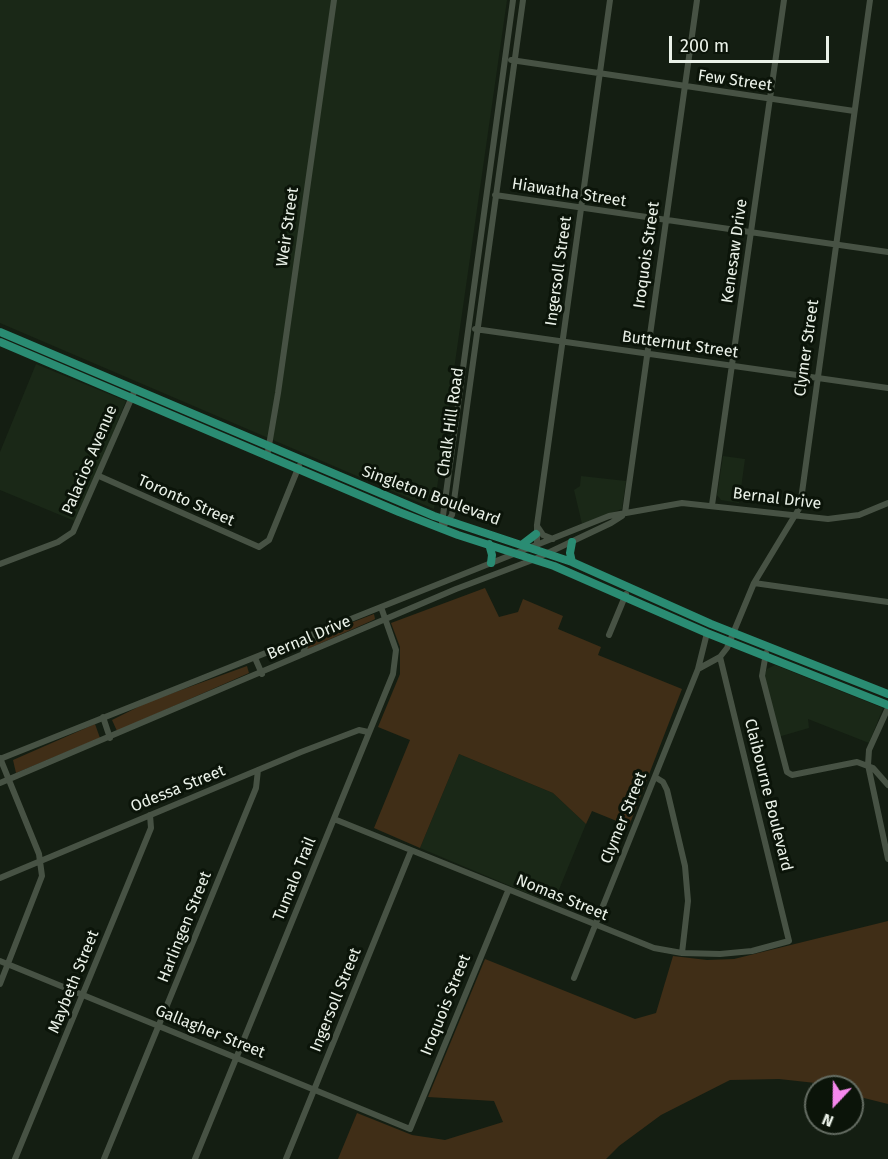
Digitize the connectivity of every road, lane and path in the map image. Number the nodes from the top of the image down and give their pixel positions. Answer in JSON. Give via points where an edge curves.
{"nodes":[{"id":1,"x":334,"y":0,"type":"edge"},
{"id":2,"x":513,"y":0,"type":"edge"},
{"id":3,"x":523,"y":0,"type":"edge"},
{"id":4,"x":610,"y":0,"type":"edge"},
{"id":5,"x":697,"y":0,"type":"edge"},
{"id":6,"x":784,"y":0,"type":"edge"},
{"id":7,"x":870,"y":0,"type":"edge"},
{"id":8,"x":505,"y":59,"type":"junction"},
{"id":9,"x":514,"y":60,"type":"junction"},
{"id":10,"x":600,"y":74,"type":"junction"},
{"id":11,"x":685,"y":87,"type":"junction"},
{"id":12,"x":770,"y":99,"type":"junction"},
{"id":13,"x":854,"y":111,"type":"junction"},
{"id":14,"x":496,"y":121,"type":"junction"},
{"id":15,"x":506,"y":122,"type":"junction"},
{"id":16,"x":495,"y":195,"type":"junction"},
{"id":17,"x":581,"y":209,"type":"junction"},
{"id":18,"x":483,"y":220,"type":"junction"},
{"id":19,"x":492,"y":221,"type":"junction"},
{"id":20,"x":666,"y":221,"type":"junction"},
{"id":21,"x":750,"y":233,"type":"junction"},
{"id":22,"x":480,"y":238,"type":"junction"},
{"id":23,"x":489,"y":240,"type":"junction"},
{"id":24,"x":836,"y":244,"type":"junction"},
{"id":25,"x":888,"y":252,"type":"edge"},
{"id":26,"x":468,"y":328,"type":"junction"},
{"id":27,"x":477,"y":330,"type":"junction"},
{"id":28,"x":0,"y":332,"type":"edge"},
{"id":29,"x":0,"y":342,"type":"edge"},
{"id":30,"x":563,"y":342,"type":"junction"},
{"id":31,"x":647,"y":354,"type":"junction"},
{"id":32,"x":733,"y":366,"type":"junction"},
{"id":33,"x":94,"y":372,"type":"junction"},
{"id":34,"x":817,"y":379,"type":"junction"},
{"id":35,"x":90,"y":381,"type":"junction"},
{"id":36,"x":888,"y":388,"type":"edge"},
{"id":37,"x":135,"y":390,"type":"junction"},
{"id":38,"x":130,"y":399,"type":"junction"},
{"id":39,"x":270,"y":447,"type":"junction"},
{"id":40,"x":267,"y":457,"type":"junction"},
{"id":41,"x":302,"y":460,"type":"junction"},
{"id":42,"x":297,"y":470,"type":"junction"},
{"id":43,"x":99,"y":476,"type":"junction"},
{"id":44,"x":888,"y":503,"type":"edge"},
{"id":45,"x":712,"y":505,"type":"junction"},
{"id":46,"x":625,"y":513,"type":"junction"},
{"id":47,"x":796,"y":516,"type":"junction"},
{"id":48,"x":445,"y":520,"type":"junction"},
{"id":49,"x":441,"y":529,"type":"junction"},
{"id":50,"x":536,"y":530,"type":"junction"},
{"id":51,"x":553,"y":539,"type":"junction"},
{"id":52,"x":572,"y":542,"type":"junction"},
{"id":53,"x":489,"y":544,"type":"junction"},
{"id":54,"x":523,"y":544,"type":"junction"},
{"id":55,"x":535,"y":546,"type":"junction"},
{"id":56,"x":518,"y":553,"type":"junction"},
{"id":57,"x":548,"y":553,"type":"junction"},
{"id":58,"x":535,"y":559,"type":"junction"},
{"id":59,"x":572,"y":562,"type":"junction"},
{"id":60,"x":491,"y":563,"type":"junction"},
{"id":61,"x":0,"y":564,"type":"edge"},
{"id":62,"x":754,"y":583,"type":"junction"},
{"id":63,"x":629,"y":588,"type":"junction"},
{"id":64,"x":624,"y":598,"type":"junction"},
{"id":65,"x":888,"y":602,"type":"edge"},
{"id":66,"x":381,"y":607,"type":"junction"},
{"id":67,"x":385,"y":620,"type":"junction"},
{"id":68,"x":330,"y":627,"type":"junction"},
{"id":69,"x":707,"y":633,"type":"junction"},
{"id":70,"x":735,"y":633,"type":"junction"},
{"id":71,"x":609,"y":635,"type":"dead end"},
{"id":72,"x":730,"y":643,"type":"junction"},
{"id":73,"x":768,"y":647,"type":"junction"},
{"id":74,"x":303,"y":654,"type":"junction"},
{"id":75,"x":720,"y":657,"type":"junction"},
{"id":76,"x":765,"y":657,"type":"junction"},
{"id":77,"x":255,"y":658,"type":"junction"},
{"id":78,"x":698,"y":669,"type":"junction"},
{"id":79,"x":262,"y":674,"type":"junction"},
{"id":80,"x":888,"y":694,"type":"edge"},
{"id":81,"x":888,"y":706,"type":"edge"},
{"id":82,"x":102,"y":717,"type":"junction"},
{"id":83,"x":368,"y":732,"type":"junction"},
{"id":84,"x":110,"y":738,"type":"junction"},
{"id":85,"x":0,"y":759,"type":"edge"},
{"id":86,"x":868,"y":765,"type":"junction"},
{"id":87,"x":258,"y":770,"type":"junction"},
{"id":88,"x":655,"y":777,"type":"junction"},
{"id":89,"x":9,"y":780,"type":"junction"},
{"id":90,"x":0,"y":783,"type":"edge"},
{"id":91,"x":888,"y":785,"type":"edge"},
{"id":92,"x":150,"y":814,"type":"junction"},
{"id":93,"x":334,"y":819,"type":"junction"},
{"id":94,"x":411,"y":851,"type":"junction"},
{"id":95,"x":888,"y":859,"type":"edge"},
{"id":96,"x":41,"y":861,"type":"junction"},
{"id":97,"x":0,"y":878,"type":"edge"},
{"id":98,"x":508,"y":891,"type":"junction"},
{"id":99,"x":595,"y":926,"type":"junction"},
{"id":100,"x":789,"y":941,"type":"joint"},
{"id":101,"x":682,"y":953,"type":"junction"},
{"id":102,"x":0,"y":961,"type":"edge"},
{"id":103,"x":8,"y":964,"type":"junction"},
{"id":104,"x":574,"y":978,"type":"dead end"},
{"id":105,"x":0,"y":984,"type":"edge"},
{"id":106,"x":83,"y":995,"type":"junction"},
{"id":107,"x":159,"y":1026,"type":"junction"},
{"id":108,"x":237,"y":1057,"type":"junction"},
{"id":109,"x":315,"y":1089,"type":"junction"},
{"id":110,"x":410,"y":1129,"type":"joint"},
{"id":111,"x":15,"y":1159,"type":"edge"},
{"id":112,"x":104,"y":1159,"type":"edge"},
{"id":113,"x":195,"y":1159,"type":"edge"},
{"id":114,"x":286,"y":1159,"type":"edge"}],
"edges":[{"from":1,"to":39,"type":"street","name":"Weir Street"},
{"from":2,"to":8,"type":"street","name":"Chalk Hill Road"},
{"from":3,"to":9,"type":"street","name":"Chalk Hill Road"},
{"from":4,"to":10,"type":"street","name":"Ingersoll Street"},
{"from":5,"to":11,"type":"street","name":"Iroquois Street"},
{"from":6,"to":12,"type":"street","name":"Kenesaw Drive"},
{"from":7,"to":13,"type":"street","name":"Clymer Street"},
{"from":8,"to":9,"type":"street","name":"Few Street"},
{"from":8,"to":14,"type":"street","name":"Chalk Hill Road"},
{"from":9,"to":10,"type":"street","name":"Few Street"},
{"from":9,"to":15,"type":"street","name":"Chalk Hill Road"},
{"from":10,"to":11,"type":"street","name":"Few Street"},
{"from":10,"to":17,"type":"street","name":"Ingersoll Street"},
{"from":11,"to":12,"type":"street","name":"Few Street"},
{"from":11,"to":20,"type":"street","name":"Iroquois Street"},
{"from":12,"to":13,"type":"street","name":"Few Street"},
{"from":12,"to":21,"type":"street","name":"Kenesaw Drive"},
{"from":13,"to":24,"type":"street","name":"Clymer Street"},
{"from":14,"to":15,"type":"street"},
{"from":14,"to":18,"type":"street","name":"Chalk Hill Road"},
{"from":15,"to":16,"type":"street","name":"Chalk Hill Road"},
{"from":16,"to":17,"type":"street","name":"Hiawatha Street"},
{"from":16,"to":19,"type":"street","name":"Chalk Hill Road"},
{"from":17,"to":20,"type":"street","name":"Hiawatha Street"},
{"from":17,"to":30,"type":"street","name":"Ingersoll Street"},
{"from":18,"to":19,"type":"street"},
{"from":18,"to":22,"type":"street","name":"Chalk Hill Road"},
{"from":19,"to":23,"type":"street","name":"Chalk Hill Road"},
{"from":20,"to":21,"type":"street","name":"Hiawatha Street"},
{"from":20,"to":31,"type":"street","name":"Iroquois Street"},
{"from":21,"to":24,"type":"street","name":"Hiawatha Street"},
{"from":21,"to":32,"type":"street","name":"Kenesaw Drive"},
{"from":22,"to":23,"type":"street"},
{"from":22,"to":26,"type":"street","name":"Chalk Hill Road"},
{"from":23,"to":27,"type":"street","name":"Chalk Hill Road"},
{"from":24,"to":25,"type":"street","name":"Hiawatha Street"},
{"from":24,"to":34,"type":"street","name":"Clymer Street"},
{"from":26,"to":27,"type":"street","name":"Butternut Street"},
{"from":26,"to":48,"type":"street","name":"Chalk Hill Road"},
{"from":27,"to":30,"type":"street","name":"Butternut Street"},
{"from":27,"to":48,"type":"street","name":"Chalk Hill Road","via":[[452,515]]},
{"from":28,"to":33,"type":"main road","name":"Singleton Boulevard"},
{"from":29,"to":35,"type":"main road","name":"Singleton Boulevard"},
{"from":30,"to":31,"type":"street","name":"Butternut Street"},
{"from":30,"to":50,"type":"street","name":"Ingersoll Street"},
{"from":31,"to":32,"type":"street","name":"Butternut Street"},
{"from":31,"to":46,"type":"street","name":"Iroquois Street"},
{"from":32,"to":34,"type":"street","name":"Butternut Street"},
{"from":32,"to":45,"type":"street","name":"Kenesaw Drive"},
{"from":33,"to":35,"type":"main road"},
{"from":33,"to":37,"type":"main road","name":"Singleton Boulevard"},
{"from":34,"to":36,"type":"street","name":"Butternut Street"},
{"from":34,"to":47,"type":"street","name":"Clymer Street"},
{"from":35,"to":38,"type":"main road","name":"Singleton Boulevard"},
{"from":37,"to":38,"type":"street","name":"Palacios Avenue"},
{"from":37,"to":39,"type":"main road","name":"Singleton Boulevard"},
{"from":38,"to":40,"type":"main road","name":"Singleton Boulevard"},
{"from":38,"to":43,"type":"street","name":"Palacios Avenue"},
{"from":39,"to":40,"type":"street","name":"Weir Street"},
{"from":39,"to":41,"type":"main road","name":"Singleton Boulevard"},
{"from":40,"to":42,"type":"main road","name":"Singleton Boulevard"},
{"from":41,"to":42,"type":"street"},
{"from":41,"to":48,"type":"main road","name":"Singleton Boulevard"},
{"from":42,"to":43,"type":"street","name":"Toronto Street","via":[[264,546],[254,546]]},
{"from":42,"to":49,"type":"main road","name":"Singleton Boulevard"},
{"from":43,"to":61,"type":"street","name":"Palacios Avenue","via":[[73,532],[58,542]]},
{"from":44,"to":47,"type":"street","name":"Bernal Drive","via":[[859,515]]},
{"from":45,"to":46,"type":"street","name":"Bernal Drive","via":[[682,503]]},
{"from":45,"to":47,"type":"street","name":"Bernal Drive"},
{"from":46,"to":51,"type":"street","name":"Bernal Drive"},
{"from":46,"to":52,"type":"street","name":"Bernal Drive"},
{"from":47,"to":62,"type":"street","name":"Clymer Street"},
{"from":48,"to":49,"type":"street","name":"Chalk Hill Road"},
{"from":48,"to":54,"type":"main road","name":"Singleton Boulevard"},
{"from":49,"to":53,"type":"main road","name":"Singleton Boulevard"},
{"from":50,"to":51,"type":"street"},
{"from":50,"to":54,"type":"main road"},
{"from":50,"to":55,"type":"street","name":"Ingersoll Street"},
{"from":51,"to":55,"type":"street","name":"Bernal Drive"},
{"from":52,"to":57,"type":"street","name":"Bernal Drive"},
{"from":52,"to":59,"type":"main road"},
{"from":53,"to":56,"type":"main road","name":"Singleton Boulevard"},
{"from":53,"to":60,"type":"main road"},
{"from":54,"to":55,"type":"main road","name":"Singleton Boulevard"},
{"from":55,"to":56,"type":"street","name":"Bernal Drive"},
{"from":55,"to":57,"type":"main road","name":"Singleton Boulevard"},
{"from":56,"to":58,"type":"main road","name":"Singleton Boulevard"},
{"from":56,"to":60,"type":"street","name":"Bernal Drive"},
{"from":57,"to":58,"type":"street","name":"Bernal Drive"},
{"from":57,"to":59,"type":"main road","name":"Singleton Boulevard"},
{"from":58,"to":64,"type":"main road","name":"Singleton Boulevard"},
{"from":58,"to":67,"type":"street","name":"Bernal Drive"},
{"from":59,"to":63,"type":"main road","name":"Singleton Boulevard"},
{"from":60,"to":66,"type":"street","name":"Bernal Drive"},
{"from":62,"to":65,"type":"street"},
{"from":62,"to":70,"type":"street","name":"Clymer Street"},
{"from":63,"to":64,"type":"street"},
{"from":63,"to":70,"type":"main road","name":"Singleton Boulevard"},
{"from":64,"to":69,"type":"main road","name":"Singleton Boulevard"},
{"from":64,"to":71,"type":"street"},
{"from":66,"to":67,"type":"street","name":"Tumalo Trail"},
{"from":66,"to":68,"type":"street","name":"Bernal Drive"},
{"from":67,"to":74,"type":"street","name":"Bernal Drive"},
{"from":67,"to":83,"type":"street","name":"Tumalo Trail","via":[[396,650],[395,666]]},
{"from":68,"to":74,"type":"street","via":[[306,644]]},
{"from":68,"to":77,"type":"street","name":"Bernal Drive"},
{"from":69,"to":72,"type":"main road","name":"Singleton Boulevard"},
{"from":69,"to":78,"type":"street","name":"Clymer Street"},
{"from":70,"to":72,"type":"street","name":"Clymer Street"},
{"from":70,"to":73,"type":"main road","name":"Singleton Boulevard"},
{"from":72,"to":75,"type":"street","name":"Clymer Street"},
{"from":72,"to":76,"type":"main road","name":"Singleton Boulevard"},
{"from":73,"to":76,"type":"street","name":"Claibourne Boulevard"},
{"from":73,"to":80,"type":"main road","name":"Singleton Boulevard"},
{"from":74,"to":79,"type":"street","name":"Bernal Drive"},
{"from":75,"to":78,"type":"street","name":"Clymer Street"},
{"from":75,"to":100,"type":"street","name":"Claibourne Boulevard"},
{"from":76,"to":81,"type":"main road","name":"Singleton Boulevard"},
{"from":76,"to":86,"type":"street","name":"Claibourne Boulevard","via":[[762,676],[788,773],[857,762]]},
{"from":77,"to":79,"type":"street"},
{"from":77,"to":82,"type":"street","name":"Bernal Drive"},
{"from":78,"to":88,"type":"street","name":"Clymer Street"},
{"from":79,"to":84,"type":"street","name":"Bernal Drive"},
{"from":81,"to":86,"type":"street","via":[[869,750]]},
{"from":82,"to":84,"type":"street"},
{"from":82,"to":85,"type":"street","name":"Bernal Drive"},
{"from":83,"to":87,"type":"street","name":"Odessa Street","via":[[359,730]]},
{"from":83,"to":93,"type":"street","name":"Tumalo Trail"},
{"from":84,"to":89,"type":"street","name":"Bernal Drive"},
{"from":85,"to":89,"type":"street"},
{"from":86,"to":91,"type":"street"},
{"from":86,"to":95,"type":"street"},
{"from":87,"to":92,"type":"street","name":"Odessa Street"},
{"from":87,"to":107,"type":"street","name":"Harlingen Street","via":[[256,788]]},
{"from":88,"to":99,"type":"street","name":"Clymer Street"},
{"from":88,"to":101,"type":"street","via":[[666,790],[685,866],[688,901]]},
{"from":89,"to":90,"type":"street","name":"Bernal Drive"},
{"from":89,"to":96,"type":"street"},
{"from":92,"to":96,"type":"street","name":"Odessa Street"},
{"from":92,"to":106,"type":"street","name":"Maybeth Street","via":[[151,828]]},
{"from":93,"to":94,"type":"street","name":"Nomas Street"},
{"from":93,"to":108,"type":"street","name":"Tumalo Trail"},
{"from":94,"to":98,"type":"street","name":"Nomas Street"},
{"from":94,"to":109,"type":"street","name":"Ingersoll Street"},
{"from":96,"to":97,"type":"street","name":"Odessa Street"},
{"from":96,"to":103,"type":"street","via":[[41,882]]},
{"from":98,"to":99,"type":"street","name":"Nomas Street"},
{"from":98,"to":110,"type":"street","name":"Iroquois Street"},
{"from":99,"to":101,"type":"street","name":"Nomas Street","via":[[654,948]]},
{"from":99,"to":104,"type":"street","name":"Clymer Street"},
{"from":100,"to":101,"type":"street","name":"Nomas Street","via":[[752,951]]},
{"from":102,"to":103,"type":"street","name":"Gallagher Street"},
{"from":103,"to":105,"type":"street"},
{"from":103,"to":106,"type":"street","name":"Gallagher Street"},
{"from":106,"to":107,"type":"street","name":"Gallagher Street"},
{"from":106,"to":111,"type":"street","name":"Maybeth Street"},
{"from":107,"to":108,"type":"street","name":"Gallagher Street"},
{"from":107,"to":112,"type":"street","name":"Harlingen Street"},
{"from":108,"to":109,"type":"street","name":"Gallagher Street"},
{"from":108,"to":113,"type":"street","name":"Tumalo Trail"},
{"from":109,"to":110,"type":"street","name":"Gallagher Street"},
{"from":109,"to":114,"type":"street","name":"Ingersoll Street"}]}
